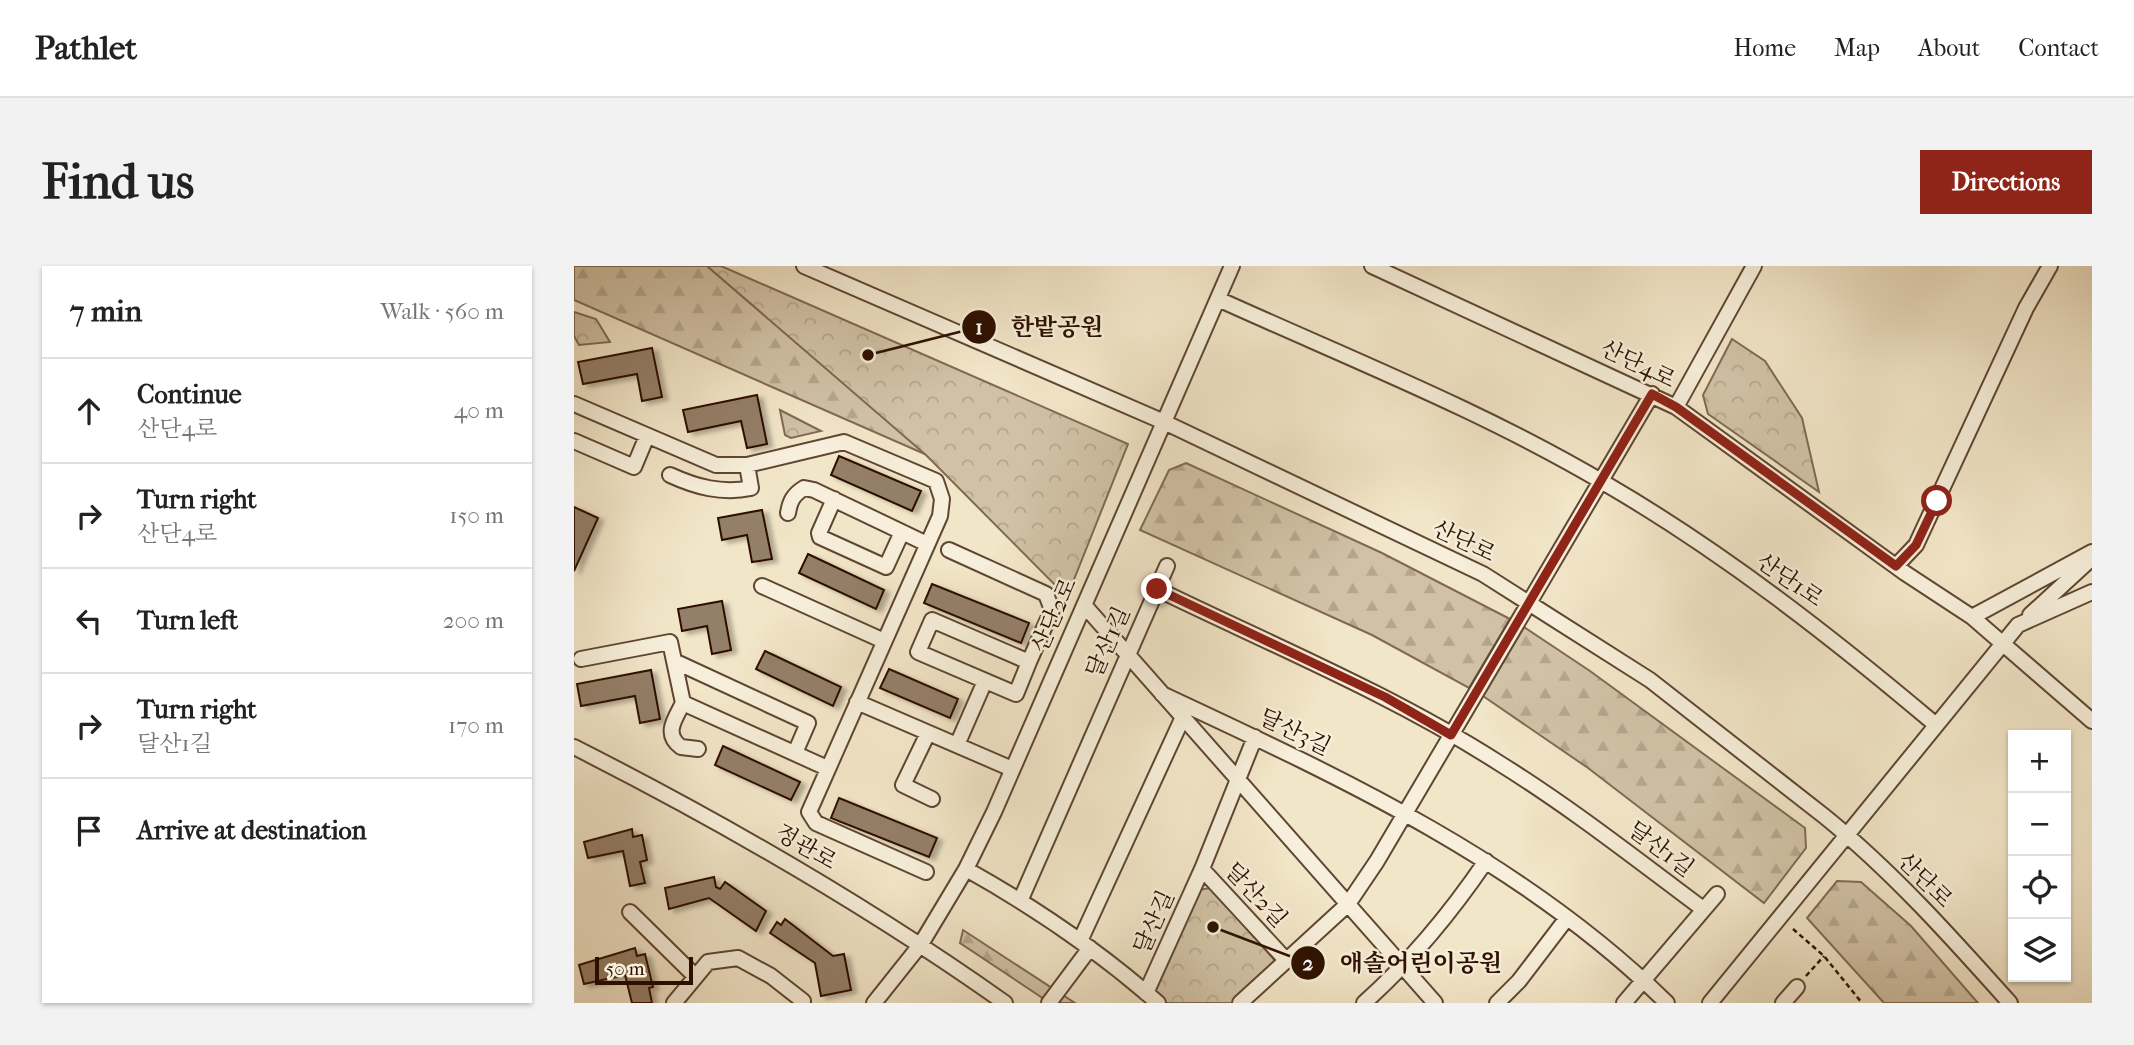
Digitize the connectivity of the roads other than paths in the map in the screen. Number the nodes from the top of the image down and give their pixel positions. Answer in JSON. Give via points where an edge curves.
{"nodes":[{"id":1,"x":804,"y":266,"type":"edge"},
{"id":2,"x":1232,"y":266,"type":"edge"},
{"id":3,"x":1372,"y":266,"type":"edge"},
{"id":4,"x":1754,"y":266,"type":"edge"},
{"id":5,"x":2050,"y":266,"type":"edge"},
{"id":6,"x":1217,"y":299,"type":"junction"},
{"id":7,"x":1652,"y":394,"type":"junction"},
{"id":8,"x":574,"y":404,"type":"edge"},
{"id":9,"x":1676,"y":407,"type":"junction"},
{"id":10,"x":1164,"y":422,"type":"junction"},
{"id":11,"x":647,"y":436,"type":"junction"},
{"id":12,"x":574,"y":441,"type":"edge"},
{"id":13,"x":747,"y":466,"type":"junction"},
{"id":14,"x":670,"y":475,"type":"dead end"},
{"id":15,"x":834,"y":499,"type":"junction"},
{"id":16,"x":788,"y":513,"type":"dead end"},
{"id":17,"x":902,"y":532,"type":"junction"},
{"id":18,"x":927,"y":544,"type":"junction"},
{"id":19,"x":949,"y":550,"type":"dead end"},
{"id":20,"x":2092,"y":552,"type":"edge"},
{"id":21,"x":2092,"y":558,"type":"edge"},
{"id":22,"x":1167,"y":566,"type":"dead end"},
{"id":23,"x":1896,"y":566,"type":"junction"},
{"id":24,"x":762,"y":586,"type":"dead end"},
{"id":25,"x":2092,"y":592,"type":"edge"},
{"id":26,"x":1151,"y":602,"type":"junction"},
{"id":27,"x":1529,"y":603,"type":"junction"},
{"id":28,"x":1084,"y":605,"type":"junction"},
{"id":29,"x":1972,"y":617,"type":"junction"},
{"id":30,"x":2018,"y":625,"type":"junction"},
{"id":31,"x":884,"y":641,"type":"junction"},
{"id":32,"x":2003,"y":643,"type":"junction"},
{"id":33,"x":1127,"y":654,"type":"junction"},
{"id":34,"x":581,"y":659,"type":"dead end"},
{"id":35,"x":674,"y":661,"type":"junction"},
{"id":36,"x":1029,"y":662,"type":"junction"},
{"id":37,"x":985,"y":681,"type":"junction"},
{"id":38,"x":1162,"y":694,"type":"junction"},
{"id":39,"x":857,"y":702,"type":"junction"},
{"id":40,"x":683,"y":703,"type":"junction"},
{"id":41,"x":1183,"y":717,"type":"junction"},
{"id":42,"x":2092,"y":721,"type":"edge"},
{"id":43,"x":1936,"y":725,"type":"junction"},
{"id":44,"x":928,"y":733,"type":"junction"},
{"id":45,"x":1451,"y":735,"type":"junction"},
{"id":46,"x":1255,"y":737,"type":"junction"},
{"id":47,"x":957,"y":745,"type":"junction"},
{"id":48,"x":574,"y":747,"type":"edge"},
{"id":49,"x":698,"y":748,"type":"dead end"},
{"id":50,"x":795,"y":753,"type":"junction"},
{"id":51,"x":827,"y":768,"type":"junction"},
{"id":52,"x":1012,"y":769,"type":"junction"},
{"id":53,"x":1238,"y":779,"type":"junction"},
{"id":54,"x":932,"y":799,"type":"dead end"},
{"id":55,"x":1407,"y":812,"type":"junction"},
{"id":56,"x":1848,"y":835,"type":"junction"},
{"id":57,"x":1486,"y":861,"type":"junction"},
{"id":58,"x":966,"y":869,"type":"junction"},
{"id":59,"x":1202,"y":869,"type":"junction"},
{"id":60,"x":926,"y":872,"type":"dead end"},
{"id":61,"x":1717,"y":894,"type":"dead end"},
{"id":62,"x":1021,"y":899,"type":"junction"},
{"id":63,"x":1348,"y":904,"type":"junction"},
{"id":64,"x":1703,"y":909,"type":"junction"},
{"id":65,"x":630,"y":912,"type":"dead end"},
{"id":66,"x":1567,"y":918,"type":"junction"},
{"id":67,"x":921,"y":944,"type":"junction"},
{"id":68,"x":1085,"y":945,"type":"junction"},
{"id":69,"x":1286,"y":960,"type":"junction"},
{"id":70,"x":1404,"y":967,"type":"junction"},
{"id":71,"x":695,"y":976,"type":"junction"},
{"id":72,"x":1643,"y":979,"type":"junction"},
{"id":73,"x":1152,"y":998,"type":"edge"},
{"id":74,"x":803,"y":1001,"type":"dead end"},
{"id":75,"x":674,"y":1003,"type":"edge"},
{"id":76,"x":874,"y":1003,"type":"edge"},
{"id":77,"x":1005,"y":1003,"type":"edge"},
{"id":78,"x":1049,"y":1003,"type":"edge"},
{"id":79,"x":1240,"y":1003,"type":"edge"},
{"id":80,"x":1364,"y":1003,"type":"edge"},
{"id":81,"x":1436,"y":1003,"type":"edge"},
{"id":82,"x":1497,"y":1003,"type":"edge"},
{"id":83,"x":1624,"y":1003,"type":"edge"},
{"id":84,"x":1667,"y":1003,"type":"edge"},
{"id":85,"x":1710,"y":1003,"type":"edge"},
{"id":86,"x":2010,"y":1003,"type":"edge"}],
"edges":[{"from":1,"to":10,"type":"street","name":"산단로"},
{"from":2,"to":6,"type":"street","name":"산단2로"},
{"from":3,"to":7,"type":"street","name":"산단4로"},
{"from":4,"to":9,"type":"street"},
{"from":5,"to":23,"type":"street","via":[[1916,545]]},
{"from":6,"to":10,"type":"street","name":"산단2로"},
{"from":6,"to":43,"type":"street","name":"산단1로","via":[[1498,425],[1607,484],[1839,643]]},
{"from":7,"to":9,"type":"street","name":"산단4로"},
{"from":7,"to":27,"type":"street"},
{"from":8,"to":11,"type":"street"},
{"from":9,"to":23,"type":"street","name":"산단4로"},
{"from":10,"to":27,"type":"street","name":"산단로","via":[[1483,575]]},
{"from":10,"to":28,"type":"street","name":"산단2로"},
{"from":11,"to":12,"type":"street","via":[[634,467]]},
{"from":11,"to":13,"type":"street","via":[[711,464]]},
{"from":13,"to":14,"type":"street","via":[[751,488],[739,491],[715,490]]},
{"from":13,"to":18,"type":"street","via":[[844,442],[928,476],[936,481],[942,499]]},
{"from":15,"to":16,"type":"street","via":[[804,488],[790,501]]},
{"from":15,"to":17,"type":"street"},
{"from":15,"to":17,"type":"street","via":[[820,537],[886,566]]},
{"from":17,"to":18,"type":"street"},
{"from":18,"to":31,"type":"street"},
{"from":19,"to":36,"type":"street","via":[[1046,594],[1052,610]]},
{"from":20,"to":29,"type":"street"},
{"from":21,"to":30,"type":"street"},
{"from":22,"to":26,"type":"street"},
{"from":23,"to":29,"type":"street","name":"산단4로"},
{"from":24,"to":31,"type":"street"},
{"from":25,"to":30,"type":"street"},
{"from":26,"to":33,"type":"street","name":"달산1길"},
{"from":26,"to":45,"type":"street","name":"달산1길","via":[[1157,589],[1385,697]]},
{"from":27,"to":45,"type":"street"},
{"from":27,"to":56,"type":"street","name":"산단로","via":[[1650,680]]},
{"from":28,"to":33,"type":"street"},
{"from":28,"to":52,"type":"street","name":"산단2로"},
{"from":29,"to":32,"type":"street","name":"산단4로"},
{"from":30,"to":32,"type":"street"},
{"from":31,"to":39,"type":"street"},
{"from":32,"to":42,"type":"street"},
{"from":32,"to":43,"type":"street"},
{"from":33,"to":38,"type":"street"},
{"from":33,"to":62,"type":"street","name":"달산1길"},
{"from":34,"to":35,"type":"street","via":[[670,642]]},
{"from":35,"to":40,"type":"street"},
{"from":35,"to":50,"type":"street","via":[[808,723]]},
{"from":36,"to":37,"type":"street","via":[[1016,694]]},
{"from":36,"to":37,"type":"street","via":[[932,620],[918,652]]},
{"from":37,"to":47,"type":"street"},
{"from":38,"to":41,"type":"street"},
{"from":38,"to":46,"type":"street","name":"달산3길"},
{"from":39,"to":44,"type":"street"},
{"from":39,"to":51,"type":"street"},
{"from":40,"to":49,"type":"street","via":[[671,726],[672,738],[681,747]]},
{"from":40,"to":50,"type":"street"},
{"from":41,"to":53,"type":"street"},
{"from":41,"to":68,"type":"street"},
{"from":43,"to":56,"type":"street"},
{"from":44,"to":47,"type":"street"},
{"from":44,"to":54,"type":"street","via":[[903,785]]},
{"from":45,"to":55,"type":"street"},
{"from":45,"to":64,"type":"street","name":"달산1길","via":[[1499,762]]},
{"from":46,"to":53,"type":"street","name":"달산2길"},
{"from":46,"to":55,"type":"street","name":"달산3길"},
{"from":47,"to":52,"type":"street"},
{"from":48,"to":67,"type":"street","name":"정관로","via":[[685,804]]},
{"from":50,"to":51,"type":"street"},
{"from":51,"to":60,"type":"street","via":[[810,805],[810,818]]},
{"from":52,"to":58,"type":"street","name":"산단2로"},
{"from":53,"to":59,"type":"street","name":"달산2길"},
{"from":53,"to":63,"type":"street"},
{"from":55,"to":57,"type":"street","name":"달산3길"},
{"from":55,"to":63,"type":"street","name":"달산2길"},
{"from":56,"to":85,"type":"street"},
{"from":56,"to":86,"type":"street","name":"산단로"},
{"from":57,"to":66,"type":"street","name":"달산3길"},
{"from":57,"to":70,"type":"street","via":[[1449,916]]},
{"from":58,"to":62,"type":"street","name":"달산길"},
{"from":58,"to":67,"type":"street","name":"산단2로"},
{"from":59,"to":69,"type":"street","name":"달산2길"},
{"from":59,"to":73,"type":"street","name":"달산길"},
{"from":61,"to":64,"type":"street","name":"달산1길"},
{"from":62,"to":68,"type":"street","name":"달산길"},
{"from":63,"to":69,"type":"street","name":"달산2길"},
{"from":63,"to":70,"type":"street"},
{"from":64,"to":72,"type":"street","name":"달산1길"},
{"from":65,"to":71,"type":"street"},
{"from":66,"to":72,"type":"street","name":"달산3길"},
{"from":66,"to":82,"type":"street"},
{"from":67,"to":76,"type":"street","name":"산단2로"},
{"from":67,"to":77,"type":"street","name":"정관로"},
{"from":68,"to":73,"type":"street","name":"달산길"},
{"from":68,"to":78,"type":"street"},
{"from":69,"to":79,"type":"street"},
{"from":70,"to":80,"type":"street"},
{"from":70,"to":81,"type":"street"},
{"from":71,"to":74,"type":"street","via":[[708,962],[738,958]]},
{"from":71,"to":75,"type":"street"},
{"from":72,"to":83,"type":"street","name":"달산1길"},
{"from":72,"to":84,"type":"street","name":"달산3길"}]}
